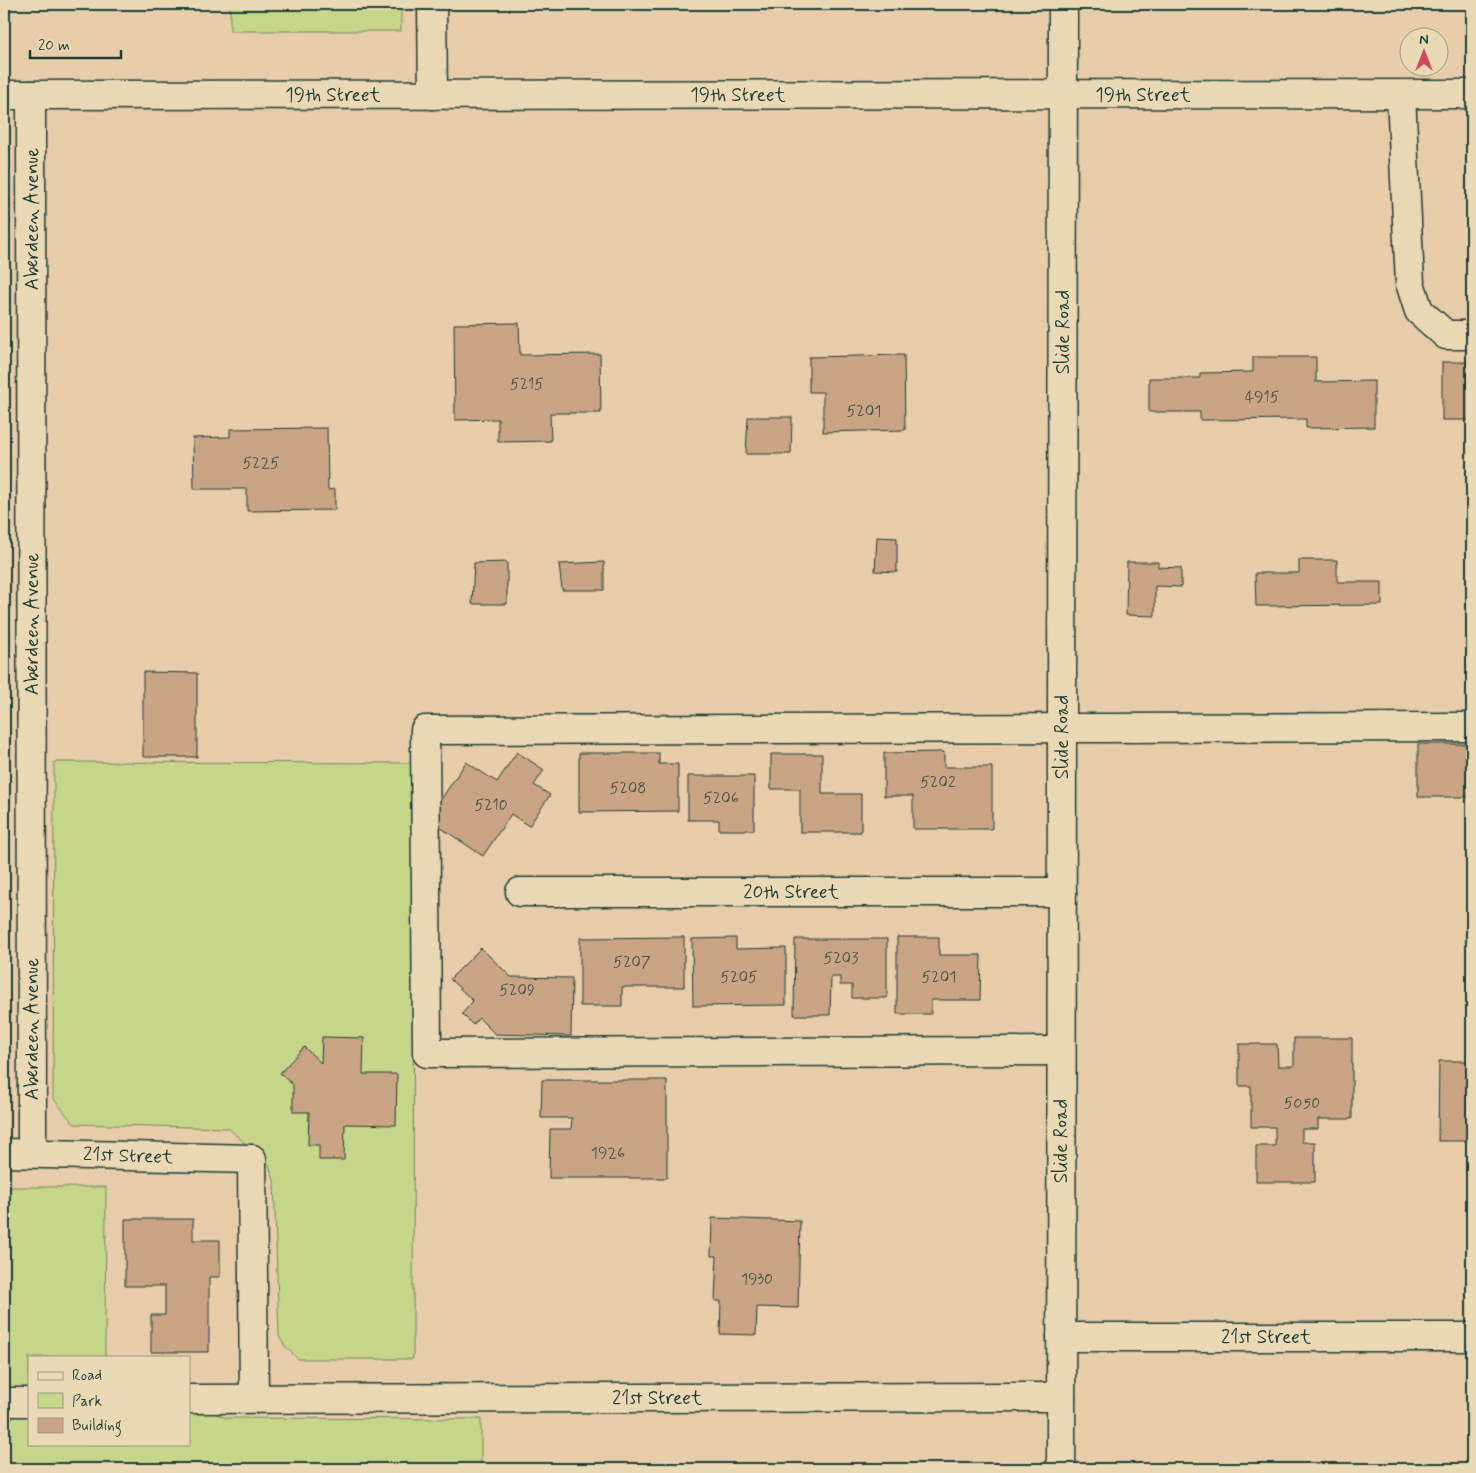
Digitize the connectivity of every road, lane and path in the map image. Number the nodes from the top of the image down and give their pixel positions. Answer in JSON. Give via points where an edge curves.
{"nodes":[{"id":1,"x":432,"y":4,"type":"edge"},
{"id":2,"x":1063,"y":4,"type":"edge"},
{"id":3,"x":1472,"y":94,"type":"edge"},
{"id":4,"x":4,"y":95,"type":"edge"},
{"id":5,"x":32,"y":95,"type":"junction"},
{"id":6,"x":433,"y":95,"type":"junction"},
{"id":7,"x":1063,"y":95,"type":"junction"},
{"id":8,"x":1401,"y":95,"type":"junction"},
{"id":9,"x":1472,"y":335,"type":"edge"},
{"id":10,"x":1062,"y":727,"type":"junction"},
{"id":11,"x":1472,"y":727,"type":"edge"},
{"id":12,"x":520,"y":892,"type":"dead end"},
{"id":13,"x":1062,"y":892,"type":"junction"},
{"id":14,"x":1061,"y":1051,"type":"junction"},
{"id":15,"x":4,"y":1153,"type":"edge"},
{"id":16,"x":32,"y":1153,"type":"junction"},
{"id":17,"x":1061,"y":1337,"type":"junction"},
{"id":18,"x":1472,"y":1337,"type":"edge"},
{"id":19,"x":1061,"y":1397,"type":"junction"},
{"id":20,"x":254,"y":1398,"type":"junction"},
{"id":21,"x":190,"y":1399,"type":"edge"},
{"id":22,"x":4,"y":1402,"type":"edge"},
{"id":23,"x":28,"y":1402,"type":"edge"},
{"id":24,"x":1060,"y":1469,"type":"edge"}],
"edges":[{"from":1,"to":6,"type":"street"},
{"from":2,"to":7,"type":"street","name":"Slide Road"},
{"from":3,"to":8,"type":"street","name":"19th Street"},
{"from":4,"to":5,"type":"street","name":"19th Street"},
{"from":5,"to":6,"type":"street","name":"19th Street"},
{"from":5,"to":16,"type":"street","name":"Aberdeen Avenue"},
{"from":6,"to":7,"type":"street","name":"19th Street"},
{"from":7,"to":8,"type":"street","name":"19th Street"},
{"from":7,"to":10,"type":"street","name":"Slide Road"},
{"from":8,"to":9,"type":"street","via":[[1410,283],[1419,311],[1446,335]]},
{"from":10,"to":11,"type":"street"},
{"from":10,"to":13,"type":"street","name":"Slide Road"},
{"from":10,"to":14,"type":"street","via":[[425,730],[427,1053]]},
{"from":12,"to":13,"type":"street","name":"20th Street"},
{"from":13,"to":14,"type":"street","name":"Slide Road"},
{"from":14,"to":17,"type":"street","name":"Slide Road"},
{"from":15,"to":16,"type":"street","name":"21st Street"},
{"from":16,"to":20,"type":"street","name":"21st Street","via":[[252,1159]]},
{"from":17,"to":18,"type":"street","name":"21st Street"},
{"from":17,"to":19,"type":"street","name":"Slide Road"},
{"from":19,"to":20,"type":"street","name":"21st Street"},
{"from":19,"to":24,"type":"street","name":"Slide Road"},
{"from":20,"to":21,"type":"street","name":"21st Street"},
{"from":22,"to":23,"type":"street"}]}
